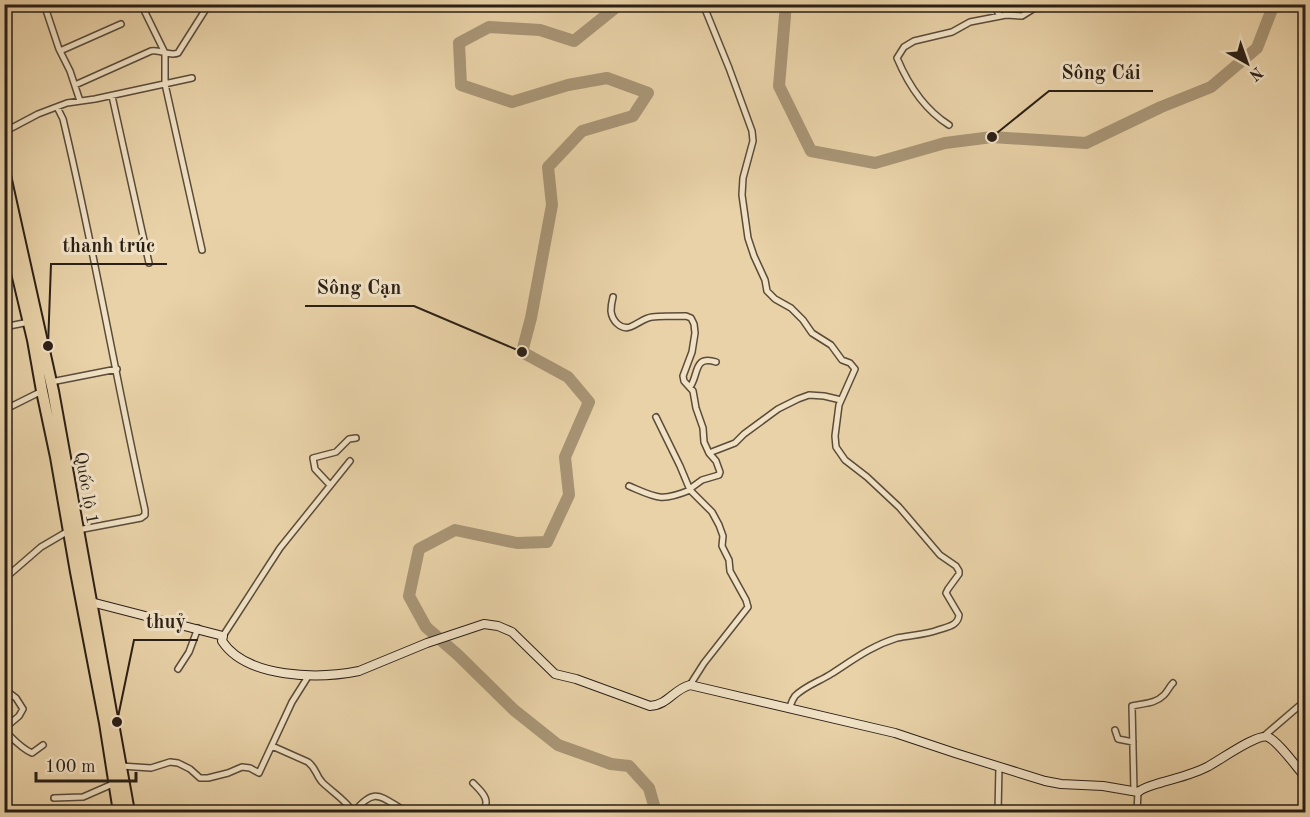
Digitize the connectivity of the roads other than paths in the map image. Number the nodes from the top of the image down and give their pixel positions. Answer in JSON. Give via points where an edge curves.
{"nodes":[{"id":1,"x":44,"y":4,"type":"edge"},
{"id":2,"x":141,"y":4,"type":"edge"},
{"id":3,"x":209,"y":4,"type":"edge"},
{"id":4,"x":703,"y":4,"type":"edge"},
{"id":5,"x":993,"y":4,"type":"edge"},
{"id":6,"x":1041,"y":4,"type":"edge"},
{"id":7,"x":1000,"y":16,"type":"junction"},
{"id":8,"x":121,"y":24,"type":"dead end"},
{"id":9,"x":60,"y":51,"type":"junction"},
{"id":10,"x":165,"y":53,"type":"junction"},
{"id":11,"x":192,"y":78,"type":"dead end"},
{"id":12,"x":165,"y":84,"type":"junction"},
{"id":13,"x":75,"y":85,"type":"junction"},
{"id":14,"x":112,"y":96,"type":"junction"},
{"id":15,"x":80,"y":101,"type":"junction"},
{"id":16,"x":57,"y":107,"type":"junction"},
{"id":17,"x":949,"y":125,"type":"dead end"},
{"id":18,"x":4,"y":132,"type":"edge"},
{"id":19,"x":4,"y":171,"type":"edge"},
{"id":20,"x":4,"y":218,"type":"edge"},
{"id":21,"x":202,"y":250,"type":"dead end"},
{"id":22,"x":149,"y":263,"type":"dead end"},
{"id":23,"x":613,"y":297,"type":"dead end"},
{"id":24,"x":29,"y":322,"type":"junction"},
{"id":25,"x":4,"y":327,"type":"edge"},
{"id":26,"x":716,"y":362,"type":"dead end"},
{"id":27,"x":117,"y":369,"type":"junction"},
{"id":28,"x":51,"y":382,"type":"junction"},
{"id":29,"x":690,"y":387,"type":"junction"},
{"id":30,"x":42,"y":391,"type":"junction"},
{"id":31,"x":841,"y":400,"type":"junction"},
{"id":32,"x":4,"y":410,"type":"edge"},
{"id":33,"x":656,"y":417,"type":"dead end"},
{"id":34,"x":356,"y":438,"type":"dead end"},
{"id":35,"x":709,"y":453,"type":"junction"},
{"id":36,"x":350,"y":461,"type":"dead end"},
{"id":37,"x":330,"y":485,"type":"junction"},
{"id":38,"x":629,"y":486,"type":"dead end"},
{"id":39,"x":690,"y":490,"type":"junction"},
{"id":40,"x":74,"y":530,"type":"junction"},
{"id":41,"x":4,"y":579,"type":"edge"},
{"id":42,"x":91,"y":602,"type":"junction"},
{"id":43,"x":198,"y":628,"type":"junction"},
{"id":44,"x":223,"y":636,"type":"junction"},
{"id":45,"x":178,"y":669,"type":"dead end"},
{"id":46,"x":309,"y":675,"type":"junction"},
{"id":47,"x":1173,"y":683,"type":"dead end"},
{"id":48,"x":690,"y":685,"type":"junction"},
{"id":49,"x":4,"y":689,"type":"edge"},
{"id":50,"x":1305,"y":700,"type":"edge"},
{"id":51,"x":789,"y":709,"type":"junction"},
{"id":52,"x":1116,"y":730,"type":"dead end"},
{"id":53,"x":1264,"y":736,"type":"junction"},
{"id":54,"x":1133,"y":742,"type":"junction"},
{"id":55,"x":43,"y":745,"type":"dead end"},
{"id":56,"x":272,"y":746,"type":"junction"},
{"id":57,"x":121,"y":766,"type":"junction"},
{"id":58,"x":999,"y":767,"type":"junction"},
{"id":59,"x":1305,"y":778,"type":"edge"},
{"id":60,"x":115,"y":783,"type":"junction"},
{"id":61,"x":473,"y":783,"type":"dead end"},
{"id":62,"x":1136,"y":792,"type":"junction"},
{"id":63,"x":54,"y":798,"type":"dead end"},
{"id":64,"x":119,"y":813,"type":"edge"},
{"id":65,"x":129,"y":813,"type":"edge"},
{"id":66,"x":354,"y":813,"type":"edge"},
{"id":67,"x":412,"y":813,"type":"edge"},
{"id":68,"x":482,"y":813,"type":"edge"},
{"id":69,"x":998,"y":813,"type":"edge"},
{"id":70,"x":1137,"y":813,"type":"edge"}],
"edges":[{"from":1,"to":9,"type":"street"},
{"from":2,"to":10,"type":"street"},
{"from":3,"to":10,"type":"street","via":[[181,50],[175,55]]},
{"from":4,"to":31,"type":"street","via":[[752,131],[742,195],[754,256],[770,295],[790,308],[812,333],[855,368]]},
{"from":5,"to":7,"type":"street"},
{"from":6,"to":7,"type":"street","via":[[1022,16]]},
{"from":7,"to":17,"type":"street","via":[[914,41],[903,47],[898,56],[910,84],[927,107]]},
{"from":8,"to":9,"type":"street"},
{"from":9,"to":13,"type":"street"},
{"from":10,"to":12,"type":"street"},
{"from":10,"to":13,"type":"street","via":[[151,51]]},
{"from":11,"to":12,"type":"street"},
{"from":12,"to":14,"type":"street"},
{"from":12,"to":21,"type":"street"},
{"from":13,"to":15,"type":"street"},
{"from":14,"to":15,"type":"street"},
{"from":14,"to":22,"type":"street"},
{"from":15,"to":16,"type":"street"},
{"from":16,"to":18,"type":"street"},
{"from":16,"to":27,"type":"street","via":[[63,119]]},
{"from":19,"to":28,"type":"highway","name":"Quốc lộ 1"},
{"from":20,"to":24,"type":"highway","name":"Quốc lộ 1"},
{"from":23,"to":29,"type":"street","via":[[613,318],[624,328],[653,317],[691,318],[694,341],[683,376]]},
{"from":24,"to":25,"type":"street"},
{"from":24,"to":30,"type":"highway","name":"Quốc lộ 1"},
{"from":26,"to":29,"type":"street","via":[[701,362]]},
{"from":27,"to":28,"type":"street"},
{"from":27,"to":40,"type":"street","via":[[145,514],[141,518]]},
{"from":28,"to":40,"type":"highway","name":"Quốc lộ 1"},
{"from":29,"to":35,"type":"street"},
{"from":30,"to":32,"type":"street"},
{"from":30,"to":40,"type":"highway","name":"Quốc lộ 1"},
{"from":31,"to":35,"type":"street","via":[[809,395],[790,402],[735,443]]},
{"from":31,"to":51,"type":"street","via":[[836,447],[844,460],[899,507],[940,555],[958,568],[959,574],[946,593],[959,618],[955,624],[934,632],[898,638],[861,653],[800,692]]},
{"from":33,"to":39,"type":"street"},
{"from":34,"to":37,"type":"street","via":[[349,439],[336,452],[313,458],[315,469]]},
{"from":35,"to":39,"type":"street","via":[[720,472]]},
{"from":36,"to":37,"type":"street"},
{"from":37,"to":44,"type":"street","via":[[280,548]]},
{"from":38,"to":39,"type":"street","via":[[666,498]]},
{"from":39,"to":48,"type":"street","via":[[719,525],[730,571],[748,607]]},
{"from":40,"to":41,"type":"street","via":[[41,548]]},
{"from":40,"to":42,"type":"highway","name":"Quốc lộ 1"},
{"from":40,"to":60,"type":"highway","name":"Quốc lộ 1"},
{"from":42,"to":43,"type":"street"},
{"from":42,"to":57,"type":"highway","name":"Quốc lộ 1"},
{"from":43,"to":44,"type":"street"},
{"from":43,"to":45,"type":"street"},
{"from":44,"to":46,"type":"street","via":[[222,641],[235,655],[264,669]]},
{"from":46,"to":48,"type":"street","via":[[359,671],[484,624],[512,633],[555,674],[650,706]]},
{"from":46,"to":56,"type":"street"},
{"from":47,"to":54,"type":"street","via":[[1157,701],[1132,706]]},
{"from":48,"to":51,"type":"street"},
{"from":49,"to":55,"type":"street","via":[[23,710],[6,727],[6,732],[29,752]]},
{"from":50,"to":53,"type":"street"},
{"from":51,"to":58,"type":"street","via":[[895,733]]},
{"from":52,"to":54,"type":"street","via":[[1118,739]]},
{"from":53,"to":59,"type":"street","via":[[1281,748]]},
{"from":53,"to":62,"type":"street","via":[[1208,767]]},
{"from":54,"to":62,"type":"street"},
{"from":56,"to":57,"type":"street","via":[[259,773],[242,767],[200,778],[178,763],[151,768]]},
{"from":56,"to":66,"type":"street","via":[[312,765],[318,778]]},
{"from":57,"to":65,"type":"highway","name":"Quốc lộ 1"},
{"from":58,"to":62,"type":"street","via":[[1061,784]]},
{"from":58,"to":69,"type":"street"},
{"from":60,"to":63,"type":"street","via":[[83,797]]},
{"from":60,"to":64,"type":"highway","name":"Quốc lộ 1"},
{"from":61,"to":68,"type":"street","via":[[486,803]]},
{"from":62,"to":70,"type":"street"},
{"from":66,"to":67,"type":"street","via":[[375,796]]}]}
